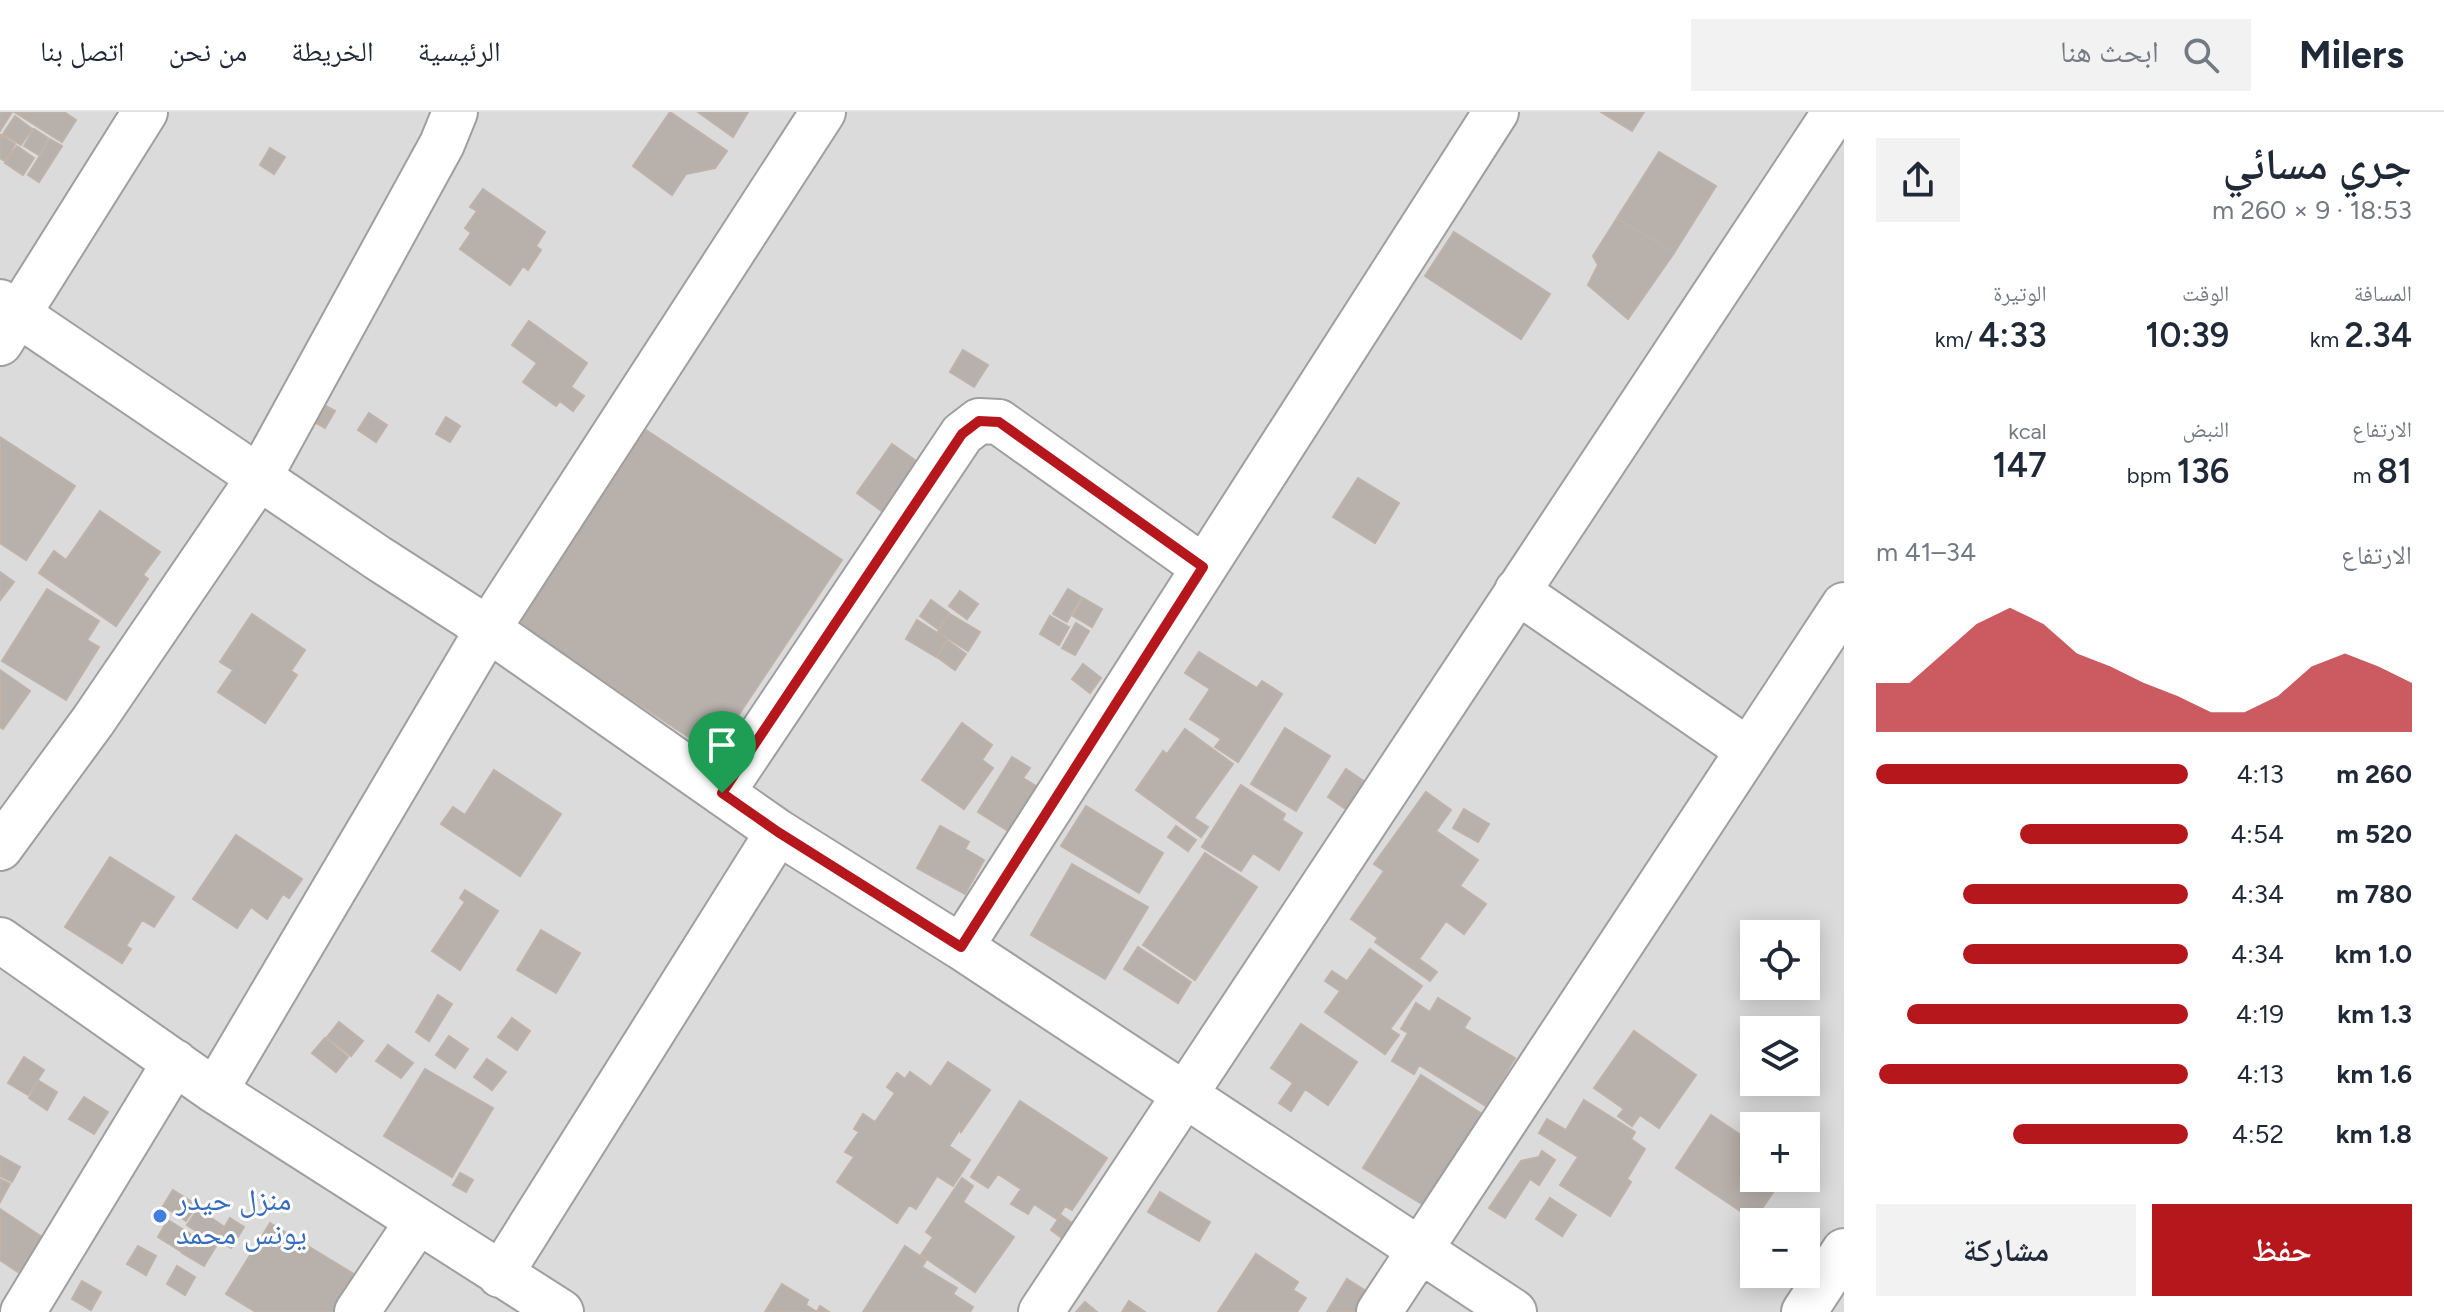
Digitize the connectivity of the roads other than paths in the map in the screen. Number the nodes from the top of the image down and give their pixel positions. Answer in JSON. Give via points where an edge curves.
{"nodes":[{"id":1,"x":145,"y":112,"type":"edge"},
{"id":2,"x":455,"y":112,"type":"edge"},
{"id":3,"x":823,"y":112,"type":"edge"},
{"id":4,"x":1496,"y":112,"type":"edge"},
{"id":5,"x":1835,"y":112,"type":"edge"},
{"id":6,"x":6,"y":320,"type":"edge"},
{"id":7,"x":260,"y":476,"type":"junction"},
{"id":8,"x":1203,"y":567,"type":"junction"},
{"id":9,"x":1517,"y":591,"type":"junction"},
{"id":10,"x":1844,"y":605,"type":"edge"},
{"id":11,"x":488,"y":629,"type":"junction"},
{"id":12,"x":1748,"y":750,"type":"junction"},
{"id":13,"x":722,"y":793,"type":"junction"},
{"id":14,"x":778,"y":832,"type":"junction"},
{"id":15,"x":0,"y":848,"type":"edge"},
{"id":16,"x":0,"y":940,"type":"edge"},
{"id":17,"x":961,"y":947,"type":"junction"},
{"id":18,"x":175,"y":1062,"type":"junction"},
{"id":19,"x":215,"y":1091,"type":"junction"},
{"id":20,"x":1183,"y":1093,"type":"junction"},
{"id":21,"x":418,"y":1221,"type":"junction"},
{"id":22,"x":1420,"y":1248,"type":"junction"},
{"id":23,"x":1844,"y":1251,"type":"edge"},
{"id":24,"x":500,"y":1275,"type":"junction"},
{"id":25,"x":23,"y":1312,"type":"edge"},
{"id":26,"x":357,"y":1312,"type":"edge"},
{"id":27,"x":561,"y":1312,"type":"edge"},
{"id":28,"x":1041,"y":1312,"type":"edge"},
{"id":29,"x":1379,"y":1312,"type":"edge"},
{"id":30,"x":1514,"y":1312,"type":"edge"},
{"id":31,"x":1804,"y":1312,"type":"edge"}],
"edges":[{"from":1,"to":6,"type":"street"},
{"from":2,"to":7,"type":"street"},
{"from":3,"to":11,"type":"street"},
{"from":4,"to":8,"type":"street"},
{"from":5,"to":9,"type":"street"},
{"from":6,"to":7,"type":"street"},
{"from":7,"to":11,"type":"street"},
{"from":7,"to":15,"type":"street"},
{"from":8,"to":13,"type":"street","via":[[999,422],[979,421],[962,434]]},
{"from":8,"to":17,"type":"street"},
{"from":9,"to":12,"type":"street"},
{"from":9,"to":20,"type":"street"},
{"from":10,"to":12,"type":"street"},
{"from":11,"to":13,"type":"street"},
{"from":11,"to":19,"type":"street"},
{"from":12,"to":22,"type":"street"},
{"from":13,"to":14,"type":"street"},
{"from":14,"to":17,"type":"street"},
{"from":14,"to":24,"type":"street"},
{"from":16,"to":18,"type":"street"},
{"from":17,"to":20,"type":"street"},
{"from":18,"to":19,"type":"street"},
{"from":18,"to":25,"type":"street"},
{"from":19,"to":21,"type":"street"},
{"from":20,"to":22,"type":"street"},
{"from":20,"to":28,"type":"street"},
{"from":21,"to":24,"type":"street"},
{"from":21,"to":26,"type":"street"},
{"from":22,"to":29,"type":"street"},
{"from":22,"to":30,"type":"street"},
{"from":23,"to":31,"type":"street"},
{"from":24,"to":27,"type":"street"}]}
